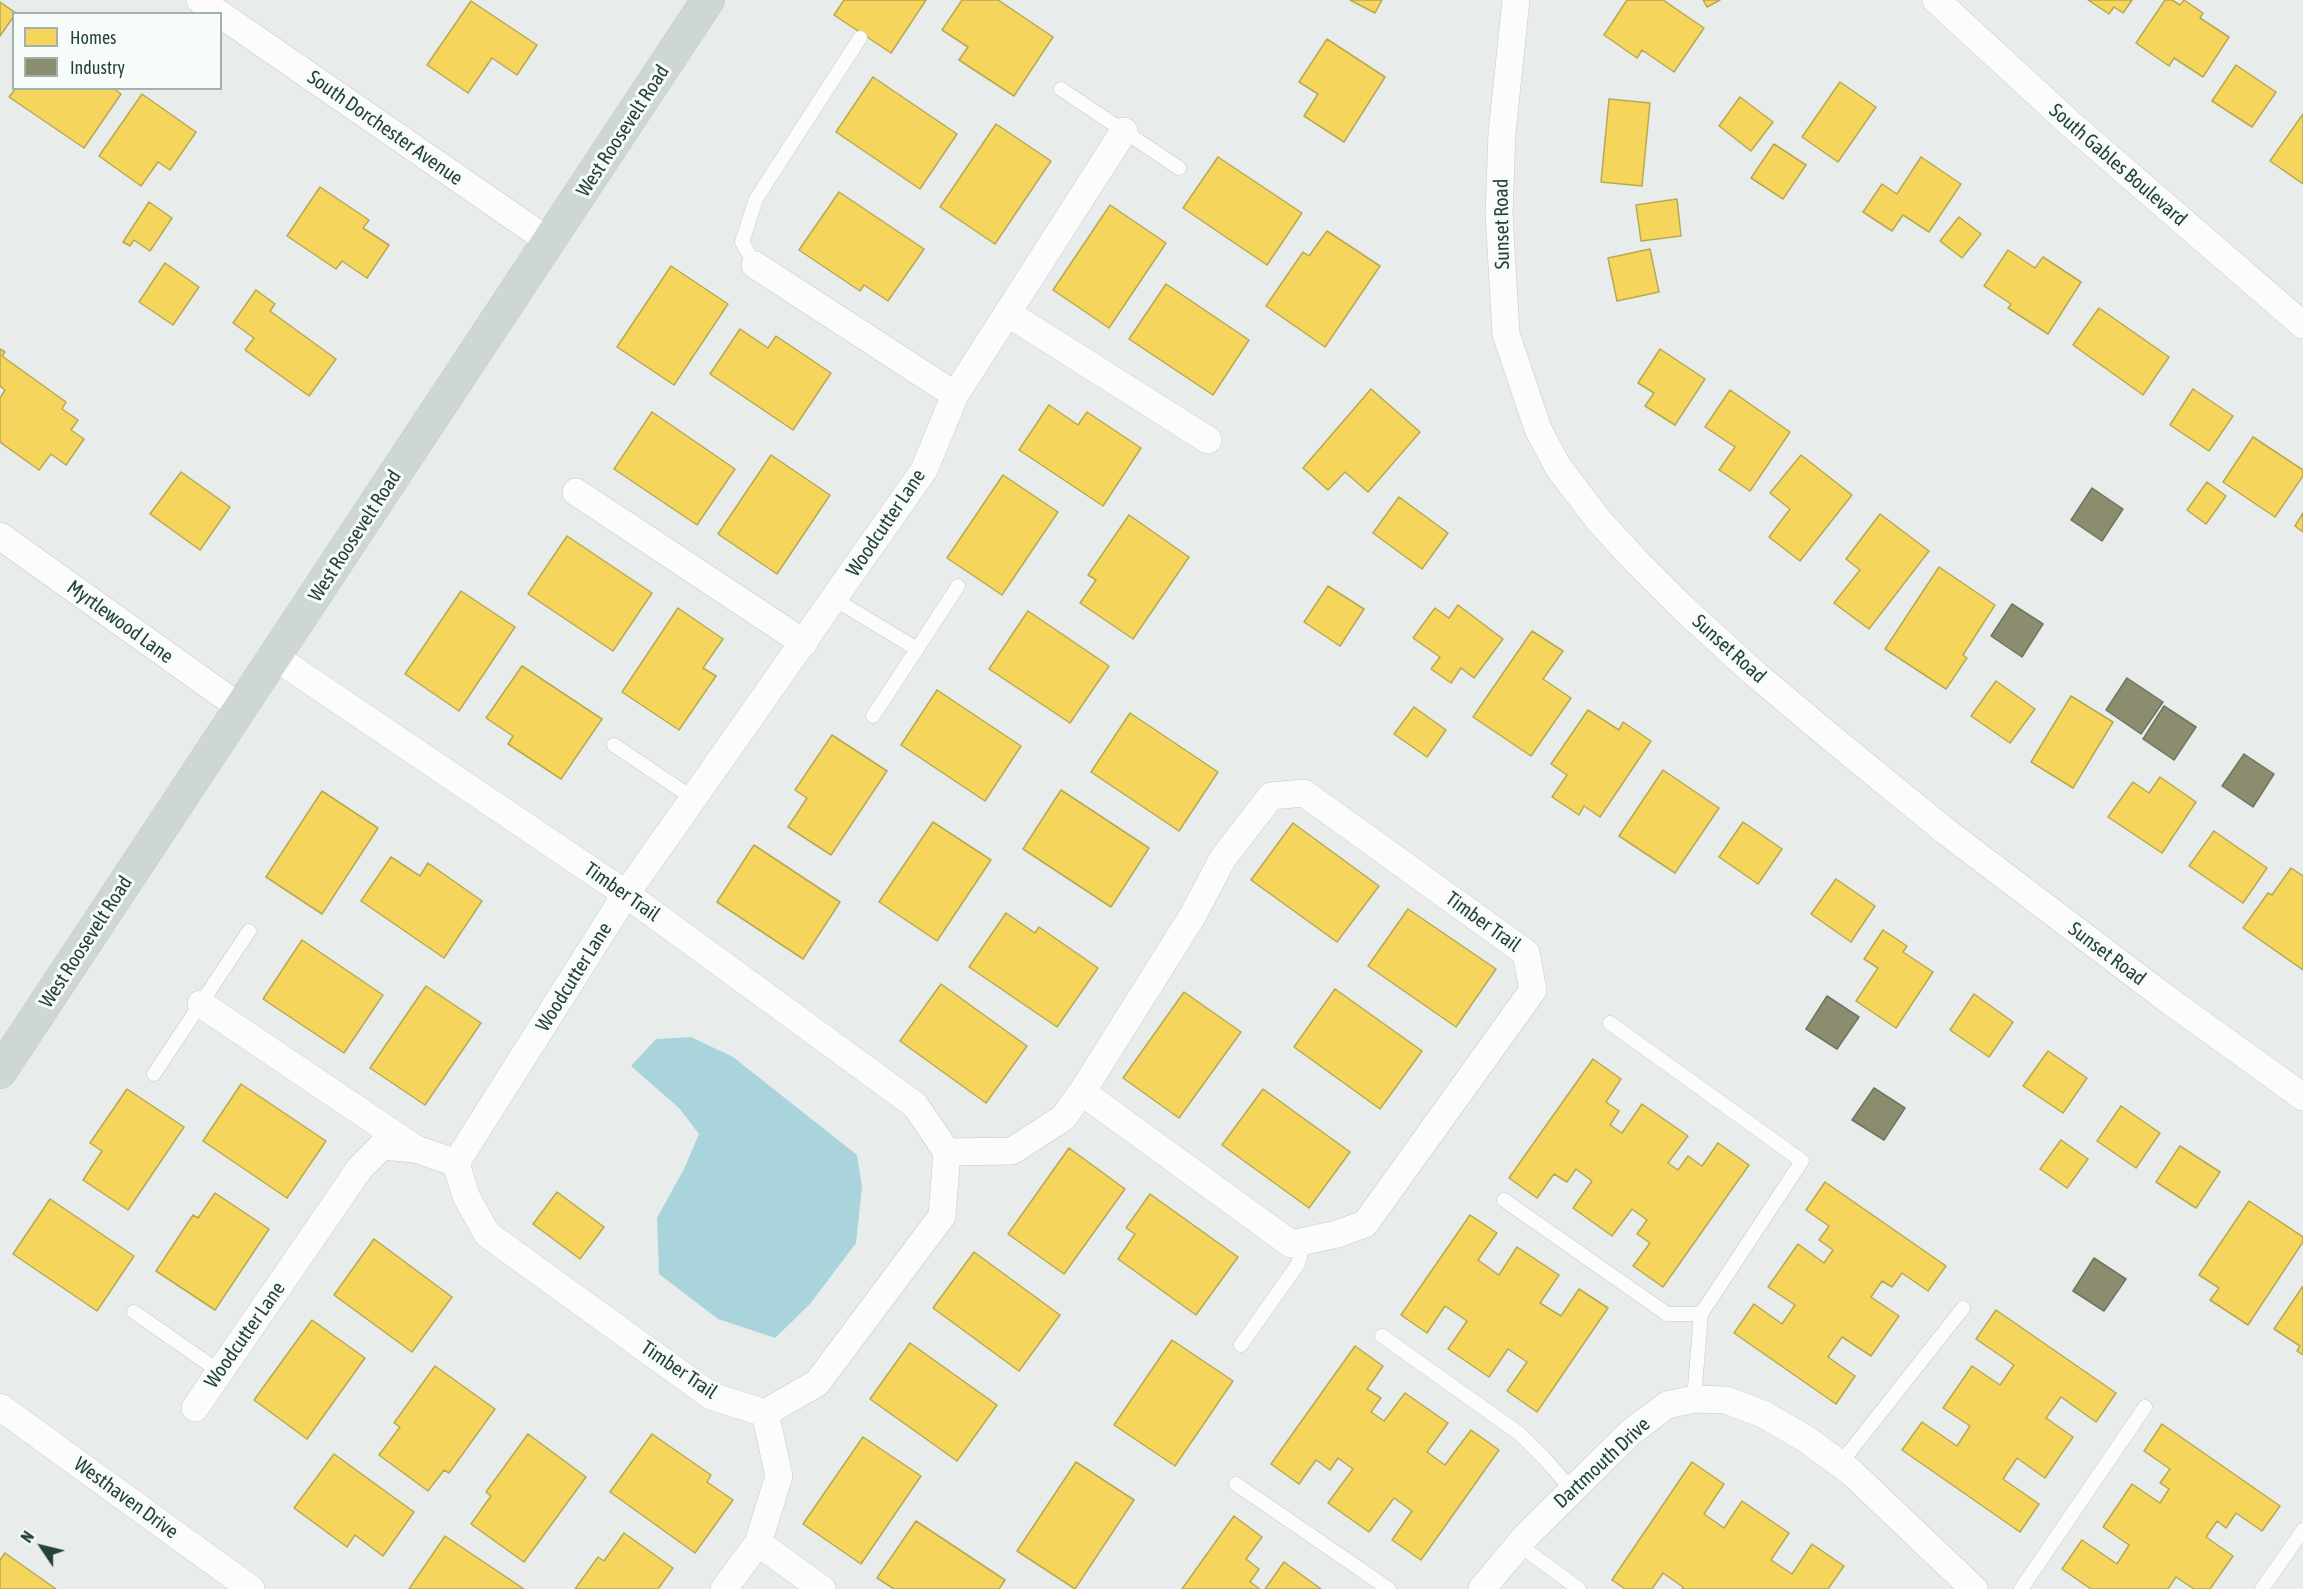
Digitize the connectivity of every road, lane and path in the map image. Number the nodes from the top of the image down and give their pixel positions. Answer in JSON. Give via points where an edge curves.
{"nodes":[{"id":1,"x":200,"y":0,"type":"edge"},
{"id":2,"x":708,"y":0,"type":"edge"},
{"id":3,"x":1516,"y":0,"type":"edge"},
{"id":4,"x":1936,"y":0,"type":"edge"},
{"id":5,"x":217,"y":12,"type":"edge"},
{"id":6,"x":222,"y":15,"type":"edge"},
{"id":7,"x":860,"y":38,"type":"dead end"},
{"id":8,"x":1061,"y":89,"type":"dead end"},
{"id":9,"x":1124,"y":131,"type":"junction"},
{"id":10,"x":1179,"y":168,"type":"dead end"},
{"id":11,"x":550,"y":242,"type":"junction"},
{"id":12,"x":755,"y":265,"type":"joint"},
{"id":13,"x":1009,"y":314,"type":"junction"},
{"id":14,"x":2303,"y":325,"type":"edge"},
{"id":15,"x":955,"y":395,"type":"junction"},
{"id":16,"x":1208,"y":440,"type":"dead end"},
{"id":17,"x":576,"y":492,"type":"dead end"},
{"id":18,"x":0,"y":536,"type":"edge"},
{"id":19,"x":958,"y":586,"type":"dead end"},
{"id":20,"x":834,"y":598,"type":"junction"},
{"id":21,"x":804,"y":643,"type":"junction"},
{"id":22,"x":917,"y":649,"type":"junction"},
{"id":23,"x":275,"y":657,"type":"junction"},
{"id":24,"x":241,"y":708,"type":"junction"},
{"id":25,"x":873,"y":716,"type":"dead end"},
{"id":26,"x":614,"y":745,"type":"dead end"},
{"id":27,"x":693,"y":799,"type":"junction"},
{"id":28,"x":626,"y":894,"type":"junction"},
{"id":29,"x":249,"y":931,"type":"dead end"},
{"id":30,"x":201,"y":1004,"type":"junction"},
{"id":31,"x":1610,"y":1023,"type":"dead end"},
{"id":32,"x":0,"y":1072,"type":"edge"},
{"id":33,"x":154,"y":1074,"type":"dead end"},
{"id":34,"x":1082,"y":1092,"type":"junction"},
{"id":35,"x":2303,"y":1097,"type":"edge"},
{"id":36,"x":416,"y":1149,"type":"junction"},
{"id":37,"x":946,"y":1152,"type":"junction"},
{"id":38,"x":456,"y":1162,"type":"junction"},
{"id":39,"x":1504,"y":1200,"type":"dead end"},
{"id":40,"x":1304,"y":1241,"type":"junction"},
{"id":41,"x":1963,"y":1308,"type":"dead end"},
{"id":42,"x":134,"y":1312,"type":"dead end"},
{"id":43,"x":1701,"y":1314,"type":"junction"},
{"id":44,"x":1382,"y":1336,"type":"dead end"},
{"id":45,"x":1241,"y":1345,"type":"dead end"},
{"id":46,"x":220,"y":1372,"type":"junction"},
{"id":47,"x":1694,"y":1399,"type":"junction"},
{"id":48,"x":0,"y":1407,"type":"edge"},
{"id":49,"x":2145,"y":1407,"type":"dead end"},
{"id":50,"x":195,"y":1408,"type":"dead end"},
{"id":51,"x":765,"y":1413,"type":"junction"},
{"id":52,"x":1840,"y":1464,"type":"junction"},
{"id":53,"x":1236,"y":1484,"type":"dead end"},
{"id":54,"x":1572,"y":1490,"type":"junction"},
{"id":55,"x":2303,"y":1530,"type":"edge"},
{"id":56,"x":758,"y":1543,"type":"junction"},
{"id":57,"x":1519,"y":1545,"type":"junction"},
{"id":58,"x":251,"y":1589,"type":"edge"},
{"id":59,"x":724,"y":1589,"type":"edge"},
{"id":60,"x":822,"y":1589,"type":"edge"},
{"id":61,"x":1389,"y":1589,"type":"edge"},
{"id":62,"x":1482,"y":1589,"type":"edge"},
{"id":63,"x":1580,"y":1589,"type":"edge"},
{"id":64,"x":1974,"y":1589,"type":"edge"},
{"id":65,"x":2020,"y":1589,"type":"edge"},
{"id":66,"x":2262,"y":1589,"type":"edge"}],
"edges":[{"from":1,"to":5,"type":"street","name":"South Dorchester Avenue"},
{"from":2,"to":11,"type":"main road","name":"West Roosevelt Road"},
{"from":3,"to":35,"type":"street","name":"Sunset Road","via":[[1502,134],[1499,214],[1506,334],[1538,429],[1558,467],[1600,522],[1644,569],[1735,656],[1822,731],[1944,830]]},
{"from":4,"to":14,"type":"street","name":"South Gables Boulevard","via":[[2074,127]]},
{"from":6,"to":11,"type":"street","name":"South Dorchester Avenue"},
{"from":7,"to":12,"type":"lane","via":[[756,199],[742,242]]},
{"from":8,"to":9,"type":"lane"},
{"from":9,"to":10,"type":"lane"},
{"from":9,"to":13,"type":"street","name":"Woodcutter Lane"},
{"from":11,"to":23,"type":"main road","name":"West Roosevelt Road"},
{"from":12,"to":15,"type":"street"},
{"from":13,"to":15,"type":"street","name":"Woodcutter Lane"},
{"from":13,"to":16,"type":"street"},
{"from":15,"to":20,"type":"street","name":"Woodcutter Lane","via":[[924,470]]},
{"from":17,"to":21,"type":"street"},
{"from":18,"to":24,"type":"street","name":"Myrtlewood Lane"},
{"from":19,"to":22,"type":"lane"},
{"from":20,"to":21,"type":"street","name":"Woodcutter Lane"},
{"from":20,"to":22,"type":"lane"},
{"from":21,"to":27,"type":"street","name":"Woodcutter Lane"},
{"from":22,"to":25,"type":"lane"},
{"from":23,"to":24,"type":"main road","name":"West Roosevelt Road"},
{"from":23,"to":28,"type":"street","name":"Timber Trail"},
{"from":24,"to":32,"type":"main road","name":"West Roosevelt Road"},
{"from":26,"to":27,"type":"lane"},
{"from":27,"to":28,"type":"street","name":"Woodcutter Lane"},
{"from":28,"to":37,"type":"street","name":"Timber Trail","via":[[915,1105]]},
{"from":28,"to":38,"type":"street","name":"Woodcutter Lane"},
{"from":29,"to":30,"type":"lane"},
{"from":30,"to":33,"type":"lane"},
{"from":30,"to":36,"type":"street","name":"Woodcutter Lane"},
{"from":31,"to":43,"type":"lane","via":[[1802,1161]]},
{"from":34,"to":37,"type":"street","name":"Timber Trail","via":[[1063,1118],[1012,1150]]},
{"from":34,"to":40,"type":"street","name":"Timber Trail","via":[[1291,1244]]},
{"from":34,"to":40,"type":"street","name":"Timber Trail","via":[[1223,858],[1271,796],[1304,793],[1526,953],[1533,990],[1365,1224]]},
{"from":36,"to":38,"type":"street","name":"Woodcutter Lane"},
{"from":36,"to":46,"type":"street","name":"Woodcutter Lane","via":[[382,1146],[360,1168]]},
{"from":37,"to":51,"type":"street","via":[[942,1216],[817,1383]]},
{"from":38,"to":51,"type":"street","name":"Timber Trail","via":[[466,1196],[487,1234],[711,1396]]},
{"from":39,"to":43,"type":"lane","via":[[1667,1314]]},
{"from":40,"to":45,"type":"lane","via":[[1298,1264]]},
{"from":41,"to":52,"type":"lane"},
{"from":42,"to":46,"type":"lane"},
{"from":43,"to":47,"type":"lane"},
{"from":44,"to":54,"type":"lane","via":[[1520,1434]]},
{"from":46,"to":50,"type":"street","name":"Woodcutter Lane"},
{"from":47,"to":52,"type":"street","name":"Dartmouth Drive","via":[[1726,1401],[1762,1414]]},
{"from":47,"to":54,"type":"street","name":"Dartmouth Drive","via":[[1667,1405],[1631,1432]]},
{"from":48,"to":58,"type":"street","name":"Westhaven Drive"},
{"from":49,"to":65,"type":"lane"},
{"from":51,"to":56,"type":"street","via":[[779,1476]]},
{"from":52,"to":64,"type":"street","name":"Dartmouth Drive"},
{"from":53,"to":61,"type":"lane"},
{"from":54,"to":57,"type":"street","name":"Dartmouth Drive"},
{"from":55,"to":66,"type":"lane"},
{"from":56,"to":59,"type":"street"},
{"from":56,"to":60,"type":"street"},
{"from":57,"to":62,"type":"street","name":"Dartmouth Drive"},
{"from":57,"to":63,"type":"lane"}]}
